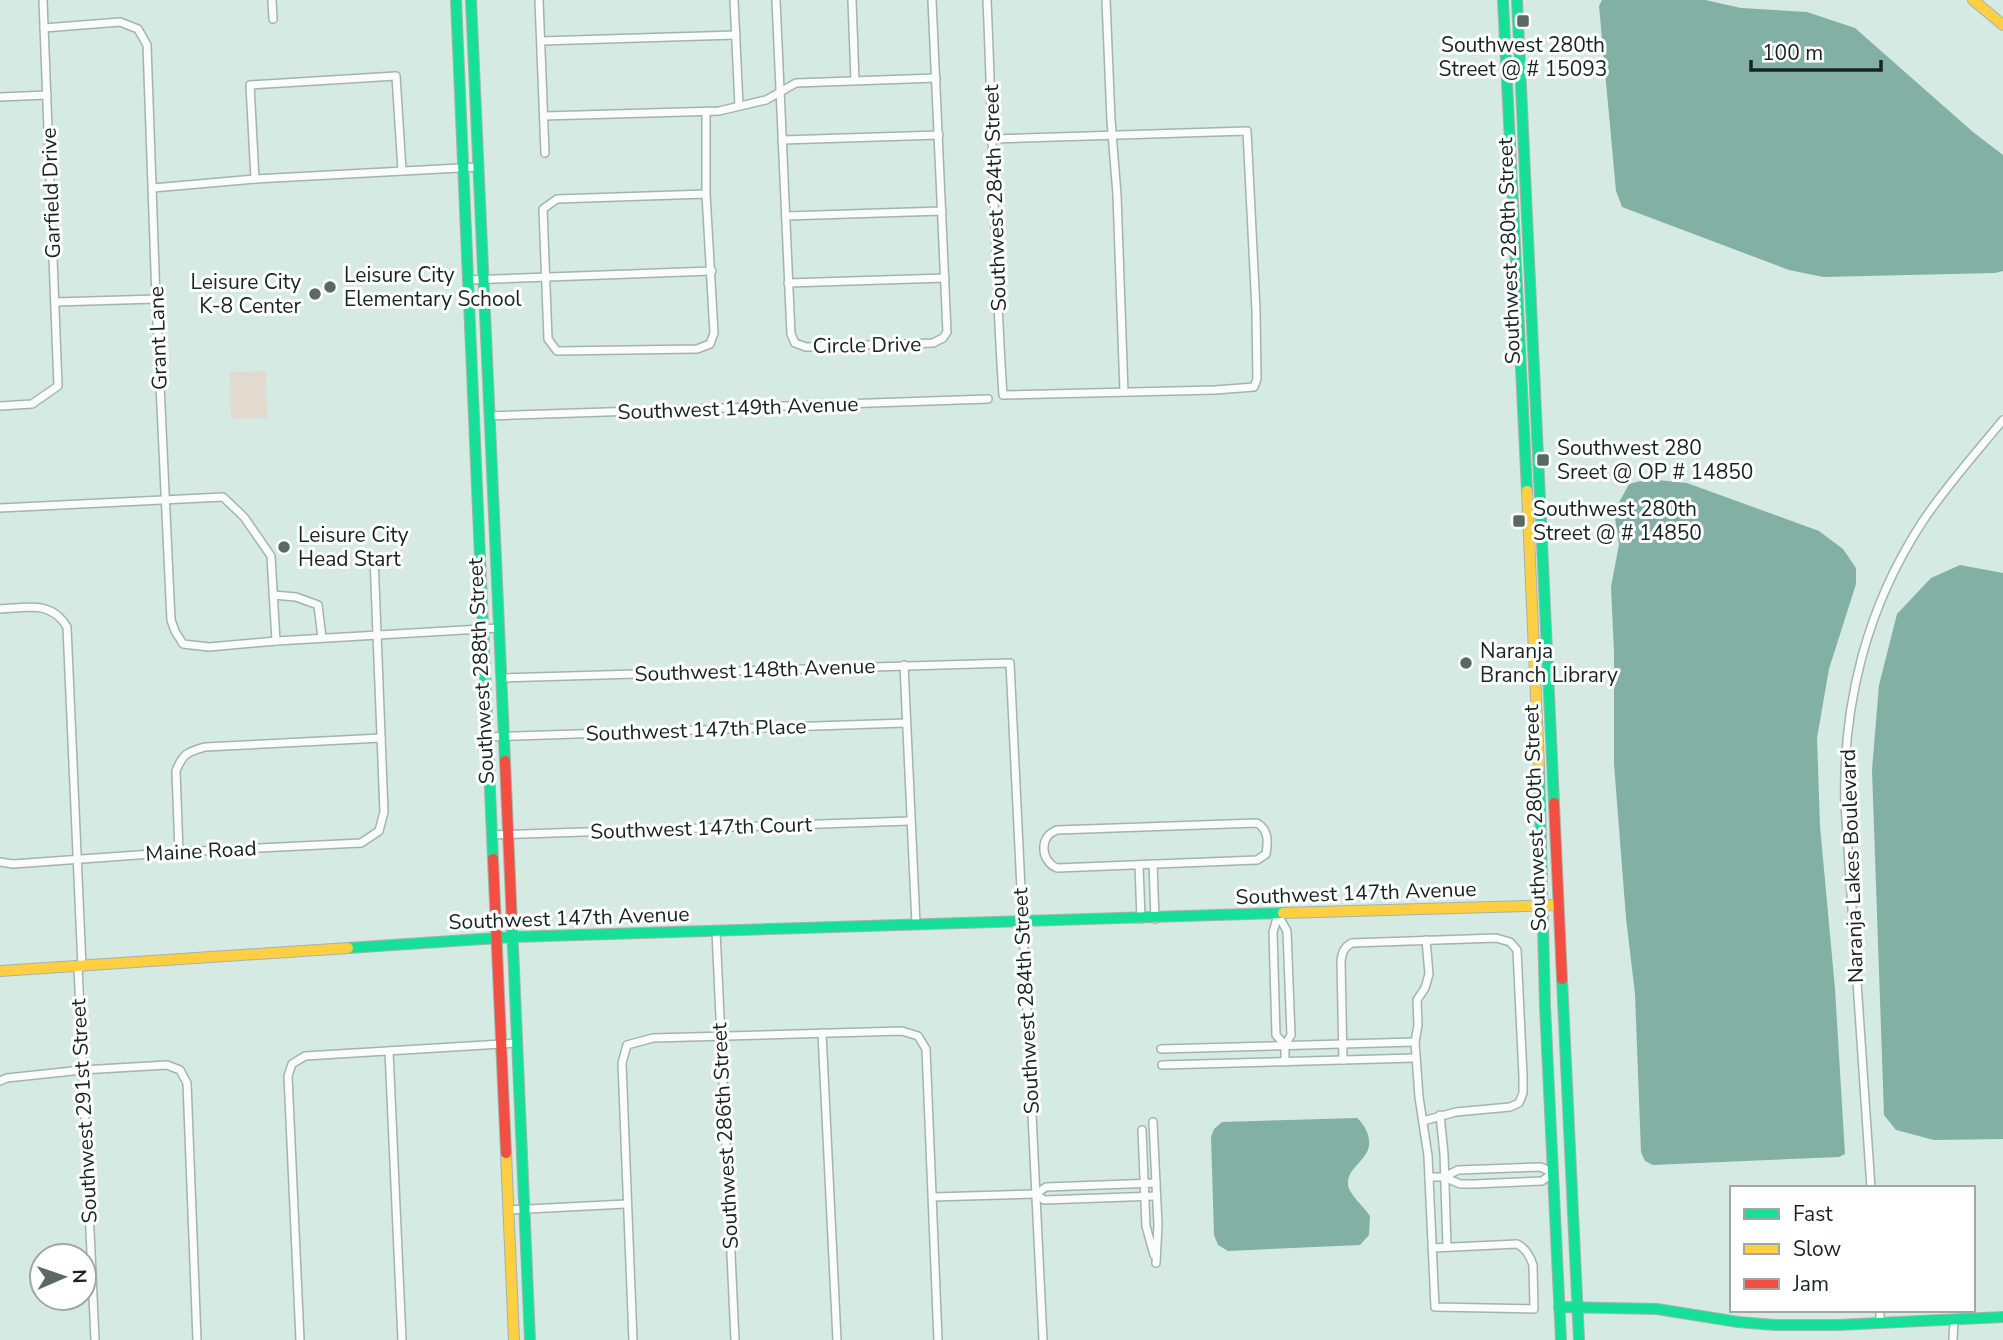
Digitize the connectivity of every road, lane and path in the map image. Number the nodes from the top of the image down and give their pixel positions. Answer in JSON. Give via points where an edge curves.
{"nodes":[{"id":1,"x":43,"y":0,"type":"edge"},
{"id":2,"x":272,"y":0,"type":"edge"},
{"id":3,"x":456,"y":0,"type":"edge"},
{"id":4,"x":471,"y":0,"type":"edge"},
{"id":5,"x":539,"y":0,"type":"edge"},
{"id":6,"x":734,"y":0,"type":"edge"},
{"id":7,"x":776,"y":0,"type":"edge"},
{"id":8,"x":852,"y":0,"type":"edge"},
{"id":9,"x":932,"y":0,"type":"edge"},
{"id":10,"x":987,"y":0,"type":"edge"},
{"id":11,"x":1106,"y":0,"type":"edge"},
{"id":12,"x":1503,"y":0,"type":"edge"},
{"id":13,"x":1517,"y":0,"type":"edge"},
{"id":14,"x":1973,"y":0,"type":"edge"},
{"id":15,"x":273,"y":19,"type":"dead end"},
{"id":16,"x":2003,"y":25,"type":"edge"},
{"id":17,"x":44,"y":28,"type":"junction"},
{"id":18,"x":736,"y":35,"type":"junction"},
{"id":19,"x":1504,"y":35,"type":"junction"},
{"id":20,"x":1519,"y":35,"type":"junction"},
{"id":21,"x":541,"y":41,"type":"junction"},
{"id":22,"x":936,"y":78,"type":"junction"},
{"id":23,"x":855,"y":80,"type":"junction"},
{"id":24,"x":780,"y":92,"type":"junction"},
{"id":25,"x":47,"y":94,"type":"junction"},
{"id":26,"x":0,"y":97,"type":"edge"},
{"id":27,"x":739,"y":106,"type":"junction"},
{"id":28,"x":706,"y":112,"type":"junction"},
{"id":29,"x":544,"y":116,"type":"junction"},
{"id":30,"x":1508,"y":121,"type":"junction"},
{"id":31,"x":1522,"y":121,"type":"junction"},
{"id":32,"x":939,"y":135,"type":"junction"},
{"id":33,"x":1112,"y":135,"type":"junction"},
{"id":34,"x":992,"y":139,"type":"junction"},
{"id":35,"x":782,"y":140,"type":"junction"},
{"id":36,"x":545,"y":153,"type":"dead end"},
{"id":37,"x":462,"y":167,"type":"junction"},
{"id":38,"x":478,"y":167,"type":"junction"},
{"id":39,"x":402,"y":170,"type":"junction"},
{"id":40,"x":255,"y":179,"type":"junction"},
{"id":41,"x":153,"y":188,"type":"junction"},
{"id":42,"x":706,"y":194,"type":"junction"},
{"id":43,"x":942,"y":211,"type":"junction"},
{"id":44,"x":786,"y":216,"type":"junction"},
{"id":45,"x":1528,"y":262,"type":"junction"},
{"id":46,"x":1515,"y":263,"type":"junction"},
{"id":47,"x":712,"y":271,"type":"junction"},
{"id":48,"x":545,"y":276,"type":"junction"},
{"id":49,"x":945,"y":278,"type":"junction"},
{"id":50,"x":483,"y":279,"type":"junction"},
{"id":51,"x":467,"y":280,"type":"junction"},
{"id":52,"x":788,"y":283,"type":"junction"},
{"id":53,"x":156,"y":299,"type":"junction"},
{"id":54,"x":56,"y":302,"type":"junction"},
{"id":55,"x":1533,"y":373,"type":"junction"},
{"id":56,"x":1520,"y":375,"type":"junction"},
{"id":57,"x":1124,"y":392,"type":"junction"},
{"id":58,"x":988,"y":399,"type":"dead end"},
{"id":59,"x":0,"y":406,"type":"edge"},
{"id":60,"x":489,"y":416,"type":"junction"},
{"id":61,"x":2003,"y":420,"type":"edge"},
{"id":62,"x":1538,"y":472,"type":"junction"},
{"id":63,"x":1525,"y":474,"type":"junction"},
{"id":64,"x":166,"y":500,"type":"junction"},
{"id":65,"x":0,"y":508,"type":"edge"},
{"id":66,"x":1542,"y":553,"type":"junction"},
{"id":67,"x":1529,"y":554,"type":"junction"},
{"id":68,"x":374,"y":557,"type":"dead end"},
{"id":69,"x":273,"y":595,"type":"junction"},
{"id":70,"x":0,"y":609,"type":"edge"},
{"id":71,"x":498,"y":628,"type":"junction"},
{"id":72,"x":483,"y":629,"type":"junction"},
{"id":73,"x":377,"y":634,"type":"junction"},
{"id":74,"x":322,"y":638,"type":"junction"},
{"id":75,"x":276,"y":641,"type":"junction"},
{"id":76,"x":1010,"y":663,"type":"joint"},
{"id":77,"x":904,"y":665,"type":"junction"},
{"id":78,"x":501,"y":678,"type":"junction"},
{"id":79,"x":906,"y":723,"type":"junction"},
{"id":80,"x":487,"y":737,"type":"junction"},
{"id":81,"x":503,"y":737,"type":"junction"},
{"id":82,"x":381,"y":738,"type":"junction"},
{"id":83,"x":910,"y":821,"type":"junction"},
{"id":84,"x":508,"y":834,"type":"junction"},
{"id":85,"x":491,"y":835,"type":"junction"},
{"id":86,"x":179,"y":852,"type":"junction"},
{"id":87,"x":77,"y":859,"type":"junction"},
{"id":88,"x":0,"y":862,"type":"edge"},
{"id":89,"x":1153,"y":864,"type":"junction"},
{"id":90,"x":1139,"y":865,"type":"junction"},
{"id":91,"x":1557,"y":905,"type":"junction"},
{"id":92,"x":1543,"y":906,"type":"junction"},
{"id":93,"x":1278,"y":915,"type":"junction"},
{"id":94,"x":1141,"y":919,"type":"junction"},
{"id":95,"x":1156,"y":919,"type":"junction"},
{"id":96,"x":1022,"y":921,"type":"junction"},
{"id":97,"x":916,"y":924,"type":"junction"},
{"id":98,"x":716,"y":931,"type":"junction"},
{"id":99,"x":512,"y":937,"type":"junction"},
{"id":100,"x":496,"y":938,"type":"junction"},
{"id":101,"x":1426,"y":940,"type":"junction"},
{"id":102,"x":80,"y":967,"type":"junction"},
{"id":103,"x":0,"y":971,"type":"edge"},
{"id":104,"x":1561,"y":987,"type":"junction"},
{"id":105,"x":1545,"y":989,"type":"junction"},
{"id":106,"x":822,"y":1033,"type":"junction"},
{"id":107,"x":721,"y":1037,"type":"junction"},
{"id":108,"x":1415,"y":1042,"type":"junction"},
{"id":109,"x":517,"y":1043,"type":"junction"},
{"id":110,"x":501,"y":1044,"type":"junction"},
{"id":111,"x":1342,"y":1044,"type":"junction"},
{"id":112,"x":1285,"y":1045,"type":"junction"},
{"id":113,"x":1161,"y":1049,"type":"dead end"},
{"id":114,"x":389,"y":1051,"type":"junction"},
{"id":115,"x":1415,"y":1058,"type":"junction"},
{"id":116,"x":1343,"y":1060,"type":"junction"},
{"id":117,"x":1285,"y":1062,"type":"junction"},
{"id":118,"x":1162,"y":1065,"type":"dead end"},
{"id":119,"x":82,"y":1070,"type":"junction"},
{"id":120,"x":0,"y":1081,"type":"edge"},
{"id":121,"x":1440,"y":1115,"type":"junction"},
{"id":122,"x":1423,"y":1121,"type":"junction"},
{"id":123,"x":1153,"y":1122,"type":"dead end"},
{"id":124,"x":1142,"y":1130,"type":"dead end"},
{"id":125,"x":1553,"y":1173,"type":"junction"},
{"id":126,"x":1570,"y":1174,"type":"junction"},
{"id":127,"x":1429,"y":1177,"type":"junction"},
{"id":128,"x":1444,"y":1177,"type":"junction"},
{"id":129,"x":1156,"y":1183,"type":"junction"},
{"id":130,"x":1144,"y":1184,"type":"junction"},
{"id":131,"x":1871,"y":1186,"type":"edge"},
{"id":132,"x":1037,"y":1194,"type":"junction"},
{"id":133,"x":1156,"y":1196,"type":"junction"},
{"id":134,"x":933,"y":1197,"type":"junction"},
{"id":135,"x":1144,"y":1197,"type":"junction"},
{"id":136,"x":626,"y":1204,"type":"junction"},
{"id":137,"x":525,"y":1209,"type":"junction"},
{"id":138,"x":508,"y":1210,"type":"junction"},
{"id":139,"x":1447,"y":1247,"type":"junction"},
{"id":140,"x":1432,"y":1248,"type":"junction"},
{"id":141,"x":1559,"y":1307,"type":"junction"},
{"id":142,"x":1577,"y":1308,"type":"junction"},
{"id":143,"x":1880,"y":1312,"type":"edge"},
{"id":144,"x":2003,"y":1317,"type":"edge"},
{"id":145,"x":1954,"y":1320,"type":"junction"},
{"id":146,"x":1880,"y":1323,"type":"junction"},
{"id":147,"x":95,"y":1340,"type":"edge"},
{"id":148,"x":197,"y":1340,"type":"edge"},
{"id":149,"x":300,"y":1340,"type":"edge"},
{"id":150,"x":402,"y":1340,"type":"edge"},
{"id":151,"x":514,"y":1340,"type":"edge"},
{"id":152,"x":530,"y":1340,"type":"edge"},
{"id":153,"x":633,"y":1340,"type":"edge"},
{"id":154,"x":734,"y":1340,"type":"edge"},
{"id":155,"x":837,"y":1340,"type":"edge"},
{"id":156,"x":937,"y":1340,"type":"edge"},
{"id":157,"x":1043,"y":1340,"type":"edge"},
{"id":158,"x":1561,"y":1340,"type":"edge"},
{"id":159,"x":1579,"y":1340,"type":"edge"},
{"id":160,"x":1954,"y":1340,"type":"edge"}],
"edges":[{"from":1,"to":17,"type":"street","name":"Garfield Drive"},
{"from":2,"to":15,"type":"street"},
{"from":3,"to":37,"type":"main road","name":"Southwest 288th Street"},
{"from":4,"to":38,"type":"main road","name":"Southwest 288th Street"},
{"from":5,"to":21,"type":"street"},
{"from":6,"to":18,"type":"street"},
{"from":7,"to":24,"type":"street","name":"Circle Drive"},
{"from":8,"to":23,"type":"street"},
{"from":9,"to":22,"type":"street","name":"Circle Drive"},
{"from":10,"to":34,"type":"street","name":"Southwest 284th Street"},
{"from":11,"to":33,"type":"street"},
{"from":12,"to":19,"type":"main road","name":"Southwest 280th Street"},
{"from":13,"to":20,"type":"main road","name":"Southwest 280th Street"},
{"from":14,"to":16,"type":"main road"},
{"from":17,"to":25,"type":"street","name":"Garfield Drive"},
{"from":17,"to":41,"type":"street","name":"Grant Lane","via":[[120,22],[138,29],[147,45]]},
{"from":18,"to":21,"type":"street"},
{"from":18,"to":27,"type":"street"},
{"from":19,"to":20,"type":"main road"},
{"from":19,"to":30,"type":"main road","name":"Southwest 280th Street"},
{"from":20,"to":31,"type":"main road","name":"Southwest 280th Street"},
{"from":21,"to":29,"type":"street"},
{"from":22,"to":23,"type":"street"},
{"from":22,"to":32,"type":"street","name":"Circle Drive"},
{"from":23,"to":24,"type":"street","via":[[796,83]]},
{"from":24,"to":27,"type":"street"},
{"from":24,"to":35,"type":"street","name":"Circle Drive"},
{"from":25,"to":26,"type":"street"},
{"from":25,"to":54,"type":"street","name":"Garfield Drive"},
{"from":27,"to":28,"type":"street"},
{"from":28,"to":29,"type":"street"},
{"from":28,"to":42,"type":"street"},
{"from":29,"to":36,"type":"street"},
{"from":30,"to":31,"type":"main road"},
{"from":30,"to":46,"type":"main road","name":"Southwest 280th Street"},
{"from":31,"to":45,"type":"main road","name":"Southwest 280th Street"},
{"from":32,"to":35,"type":"street"},
{"from":32,"to":43,"type":"street","name":"Circle Drive"},
{"from":33,"to":34,"type":"street"},
{"from":33,"to":57,"type":"street"},
{"from":33,"to":57,"type":"street","via":[[1247,131],[1256,322],[1254,387]]},
{"from":34,"to":57,"type":"street","name":"Southwest 284th Street","via":[[1003,395]]},
{"from":35,"to":44,"type":"street","name":"Circle Drive"},
{"from":37,"to":38,"type":"street"},
{"from":37,"to":39,"type":"street"},
{"from":37,"to":51,"type":"main road","name":"Southwest 288th Street"},
{"from":38,"to":50,"type":"main road","name":"Southwest 288th Street"},
{"from":39,"to":40,"type":"street"},
{"from":39,"to":40,"type":"street","via":[[396,76],[250,85]]},
{"from":40,"to":41,"type":"street"},
{"from":41,"to":53,"type":"street","name":"Grant Lane"},
{"from":42,"to":47,"type":"street"},
{"from":42,"to":48,"type":"street","via":[[557,199],[543,209]]},
{"from":43,"to":44,"type":"street"},
{"from":43,"to":49,"type":"street","name":"Circle Drive"},
{"from":44,"to":52,"type":"street","name":"Circle Drive"},
{"from":45,"to":46,"type":"main road"},
{"from":45,"to":55,"type":"main road","name":"Southwest 280th Street"},
{"from":46,"to":56,"type":"main road","name":"Southwest 280th Street"},
{"from":47,"to":48,"type":"street"},
{"from":47,"to":48,"type":"street","via":[[715,333],[710,344],[697,349],[557,351],[548,339]]},
{"from":48,"to":50,"type":"street"},
{"from":49,"to":52,"type":"street"},
{"from":49,"to":52,"type":"street","name":"Circle Drive","via":[[947,328],[943,338],[933,343],[895,345],[800,346],[791,334]]},
{"from":50,"to":51,"type":"street"},
{"from":50,"to":60,"type":"main road","name":"Southwest 288th Street"},
{"from":51,"to":72,"type":"main road","name":"Southwest 288th Street"},
{"from":53,"to":54,"type":"street"},
{"from":53,"to":64,"type":"street","name":"Grant Lane"},
{"from":54,"to":59,"type":"street","name":"Garfield Drive","via":[[58,386],[32,404]]},
{"from":55,"to":56,"type":"main road"},
{"from":55,"to":62,"type":"main road","name":"Southwest 280th Street"},
{"from":56,"to":63,"type":"main road","name":"Southwest 280th Street"},
{"from":58,"to":60,"type":"street","name":"Southwest 149th Avenue"},
{"from":60,"to":71,"type":"main road","name":"Southwest 288th Street"},
{"from":61,"to":131,"type":"street","name":"Naranja Lakes Boulevard","via":[[1940,497],[1902,557],[1870,627],[1853,695],[1845,805]]},
{"from":62,"to":63,"type":"main road"},
{"from":62,"to":66,"type":"main road","name":"Southwest 280th Street"},
{"from":63,"to":67,"type":"main road","name":"Southwest 280th Street"},
{"from":64,"to":65,"type":"street"},
{"from":64,"to":69,"type":"street","via":[[223,497],[244,517],[271,556]]},
{"from":64,"to":75,"type":"street","name":"Grant Lane","via":[[172,620],[183,644],[209,647]]},
{"from":66,"to":67,"type":"main road"},
{"from":66,"to":91,"type":"main road","name":"Southwest 280th Street"},
{"from":67,"to":92,"type":"main road","name":"Southwest 280th Street"},
{"from":68,"to":73,"type":"street"},
{"from":69,"to":74,"type":"street","via":[[318,605]]},
{"from":69,"to":75,"type":"street"},
{"from":70,"to":87,"type":"street","via":[[43,607],[60,615],[67,627]]},
{"from":71,"to":72,"type":"street"},
{"from":71,"to":78,"type":"main road","name":"Southwest 288th Street"},
{"from":72,"to":73,"type":"street"},
{"from":72,"to":80,"type":"main road","name":"Southwest 288th Street"},
{"from":73,"to":74,"type":"street"},
{"from":73,"to":82,"type":"street"},
{"from":74,"to":75,"type":"street"},
{"from":76,"to":77,"type":"street","name":"Southwest 148th Avenue"},
{"from":76,"to":96,"type":"street","name":"Southwest 284th Street"},
{"from":77,"to":78,"type":"street","name":"Southwest 148th Avenue"},
{"from":77,"to":79,"type":"street"},
{"from":78,"to":81,"type":"main road","name":"Southwest 288th Street"},
{"from":79,"to":81,"type":"street","name":"Southwest 147th Place"},
{"from":79,"to":83,"type":"street"},
{"from":80,"to":81,"type":"street","name":"Southwest 147th Place"},
{"from":80,"to":85,"type":"main road","name":"Southwest 288th Street"},
{"from":81,"to":84,"type":"main road","name":"Southwest 288th Street"},
{"from":82,"to":86,"type":"street","name":"Maine Road","via":[[384,813],[379,831],[361,843]]},
{"from":82,"to":86,"type":"street","via":[[190,751],[176,771]]},
{"from":83,"to":84,"type":"street","name":"Southwest 147th Court"},
{"from":83,"to":97,"type":"street"},
{"from":84,"to":85,"type":"street","name":"Southwest 147th Court"},
{"from":84,"to":99,"type":"main road","name":"Southwest 288th Street"},
{"from":85,"to":100,"type":"main road","name":"Southwest 288th Street"},
{"from":86,"to":87,"type":"street","name":"Maine Road"},
{"from":87,"to":88,"type":"street","name":"Maine Road"},
{"from":87,"to":102,"type":"street"},
{"from":89,"to":90,"type":"street","name":"Southwest 147th Avenue"},
{"from":89,"to":90,"type":"street","name":"Southwest 147th Avenue","via":[[1257,860],[1266,854],[1266,833],[1257,823],[1057,830],[1044,841],[1045,858],[1057,868]]},
{"from":89,"to":95,"type":"street"},
{"from":90,"to":94,"type":"street"},
{"from":91,"to":92,"type":"main road","name":"Southwest 147th Avenue"},
{"from":91,"to":104,"type":"main road","name":"Southwest 280th Street"},
{"from":92,"to":93,"type":"main road","name":"Southwest 147th Avenue"},
{"from":92,"to":105,"type":"main road","name":"Southwest 280th Street"},
{"from":93,"to":95,"type":"main road","name":"Southwest 147th Avenue"},
{"from":93,"to":112,"type":"street","via":[[1286,931],[1291,1035]]},
{"from":93,"to":112,"type":"street","via":[[1273,932],[1276,1035]]},
{"from":94,"to":95,"type":"main road","name":"Southwest 147th Avenue"},
{"from":94,"to":96,"type":"main road","name":"Southwest 147th Avenue"},
{"from":96,"to":97,"type":"main road","name":"Southwest 147th Avenue"},
{"from":96,"to":132,"type":"street","name":"Southwest 284th Street"},
{"from":97,"to":98,"type":"main road","name":"Southwest 147th Avenue"},
{"from":98,"to":99,"type":"main road","name":"Southwest 147th Avenue"},
{"from":98,"to":107,"type":"street","name":"Southwest 286th Street"},
{"from":99,"to":100,"type":"main road","name":"Southwest 147th Avenue"},
{"from":99,"to":109,"type":"main road","name":"Southwest 288th Street"},
{"from":100,"to":102,"type":"main road","name":"Southwest 147th Avenue"},
{"from":100,"to":110,"type":"main road","name":"Southwest 288th Street"},
{"from":101,"to":108,"type":"street","via":[[1429,974],[1417,1000]]},
{"from":101,"to":111,"type":"street","via":[[1346,946],[1341,962]]},
{"from":101,"to":121,"type":"street","via":[[1496,938],[1517,950],[1523,1076],[1519,1103]]},
{"from":102,"to":103,"type":"main road","name":"Southwest 147th Avenue"},
{"from":102,"to":119,"type":"street","name":"Southwest 291st Street"},
{"from":104,"to":105,"type":"main road"},
{"from":104,"to":126,"type":"main road","name":"Southwest 280th Street"},
{"from":105,"to":125,"type":"main road","name":"Southwest 280th Street"},
{"from":106,"to":107,"type":"street"},
{"from":106,"to":134,"type":"street","via":[[902,1031],[918,1036],[926,1049]]},
{"from":106,"to":155,"type":"street"},
{"from":107,"to":136,"type":"street","via":[[653,1038],[627,1045],[622,1063]]},
{"from":107,"to":154,"type":"street","name":"Southwest 286th Street"},
{"from":108,"to":111,"type":"street"},
{"from":108,"to":115,"type":"street"},
{"from":109,"to":110,"type":"street"},
{"from":109,"to":137,"type":"main road","name":"Southwest 288th Street"},
{"from":110,"to":114,"type":"street"},
{"from":110,"to":138,"type":"main road","name":"Southwest 288th Street"},
{"from":111,"to":112,"type":"street"},
{"from":111,"to":116,"type":"street"},
{"from":112,"to":113,"type":"street"},
{"from":112,"to":117,"type":"street"},
{"from":114,"to":149,"type":"street","via":[[304,1056],[292,1064],[288,1076]]},
{"from":114,"to":150,"type":"street"},
{"from":115,"to":116,"type":"street"},
{"from":115,"to":122,"type":"street"},
{"from":116,"to":117,"type":"street"},
{"from":117,"to":118,"type":"street"},
{"from":119,"to":120,"type":"street"},
{"from":119,"to":147,"type":"street","name":"Southwest 291st Street"},
{"from":119,"to":148,"type":"street","via":[[167,1065],[180,1070],[187,1083]]},
{"from":121,"to":122,"type":"street"},
{"from":121,"to":128,"type":"street"},
{"from":122,"to":127,"type":"street"},
{"from":123,"to":129,"type":"street"},
{"from":124,"to":130,"type":"street"},
{"from":125,"to":126,"type":"main road"},
{"from":125,"to":128,"type":"street","via":[[1541,1167],[1458,1170]]},
{"from":125,"to":128,"type":"street","via":[[1542,1181],[1460,1184]]},
{"from":125,"to":141,"type":"main road","name":"Southwest 280th Street"},
{"from":126,"to":142,"type":"main road","name":"Southwest 280th Street"},
{"from":127,"to":128,"type":"street"},
{"from":127,"to":140,"type":"street"},
{"from":128,"to":139,"type":"street"},
{"from":129,"to":130,"type":"street"},
{"from":129,"to":133,"type":"street"},
{"from":130,"to":132,"type":"street","via":[[1046,1188]]},
{"from":130,"to":135,"type":"street"},
{"from":132,"to":134,"type":"street"},
{"from":132,"to":135,"type":"street","via":[[1044,1200]]},
{"from":132,"to":157,"type":"street","name":"Southwest 284th Street"},
{"from":133,"to":135,"type":"street"},
{"from":133,"to":135,"type":"street","via":[[1156,1262]]},
{"from":134,"to":156,"type":"street"},
{"from":136,"to":137,"type":"street"},
{"from":136,"to":153,"type":"street"},
{"from":137,"to":138,"type":"street"},
{"from":137,"to":152,"type":"main road","name":"Southwest 288th Street"},
{"from":138,"to":151,"type":"main road","name":"Southwest 288th Street"},
{"from":139,"to":140,"type":"street"},
{"from":139,"to":140,"type":"street","via":[[1522,1246],[1531,1258],[1534,1309],[1435,1307]]},
{"from":141,"to":142,"type":"main road"},
{"from":141,"to":158,"type":"main road","name":"Southwest 280th Street"},
{"from":142,"to":146,"type":"main road","via":[[1657,1309],[1761,1325]]},
{"from":142,"to":159,"type":"main road","name":"Southwest 280th Street"},
{"from":143,"to":146,"type":"street"},
{"from":144,"to":145,"type":"main road"},
{"from":145,"to":146,"type":"main road"},
{"from":145,"to":160,"type":"street"}]}
